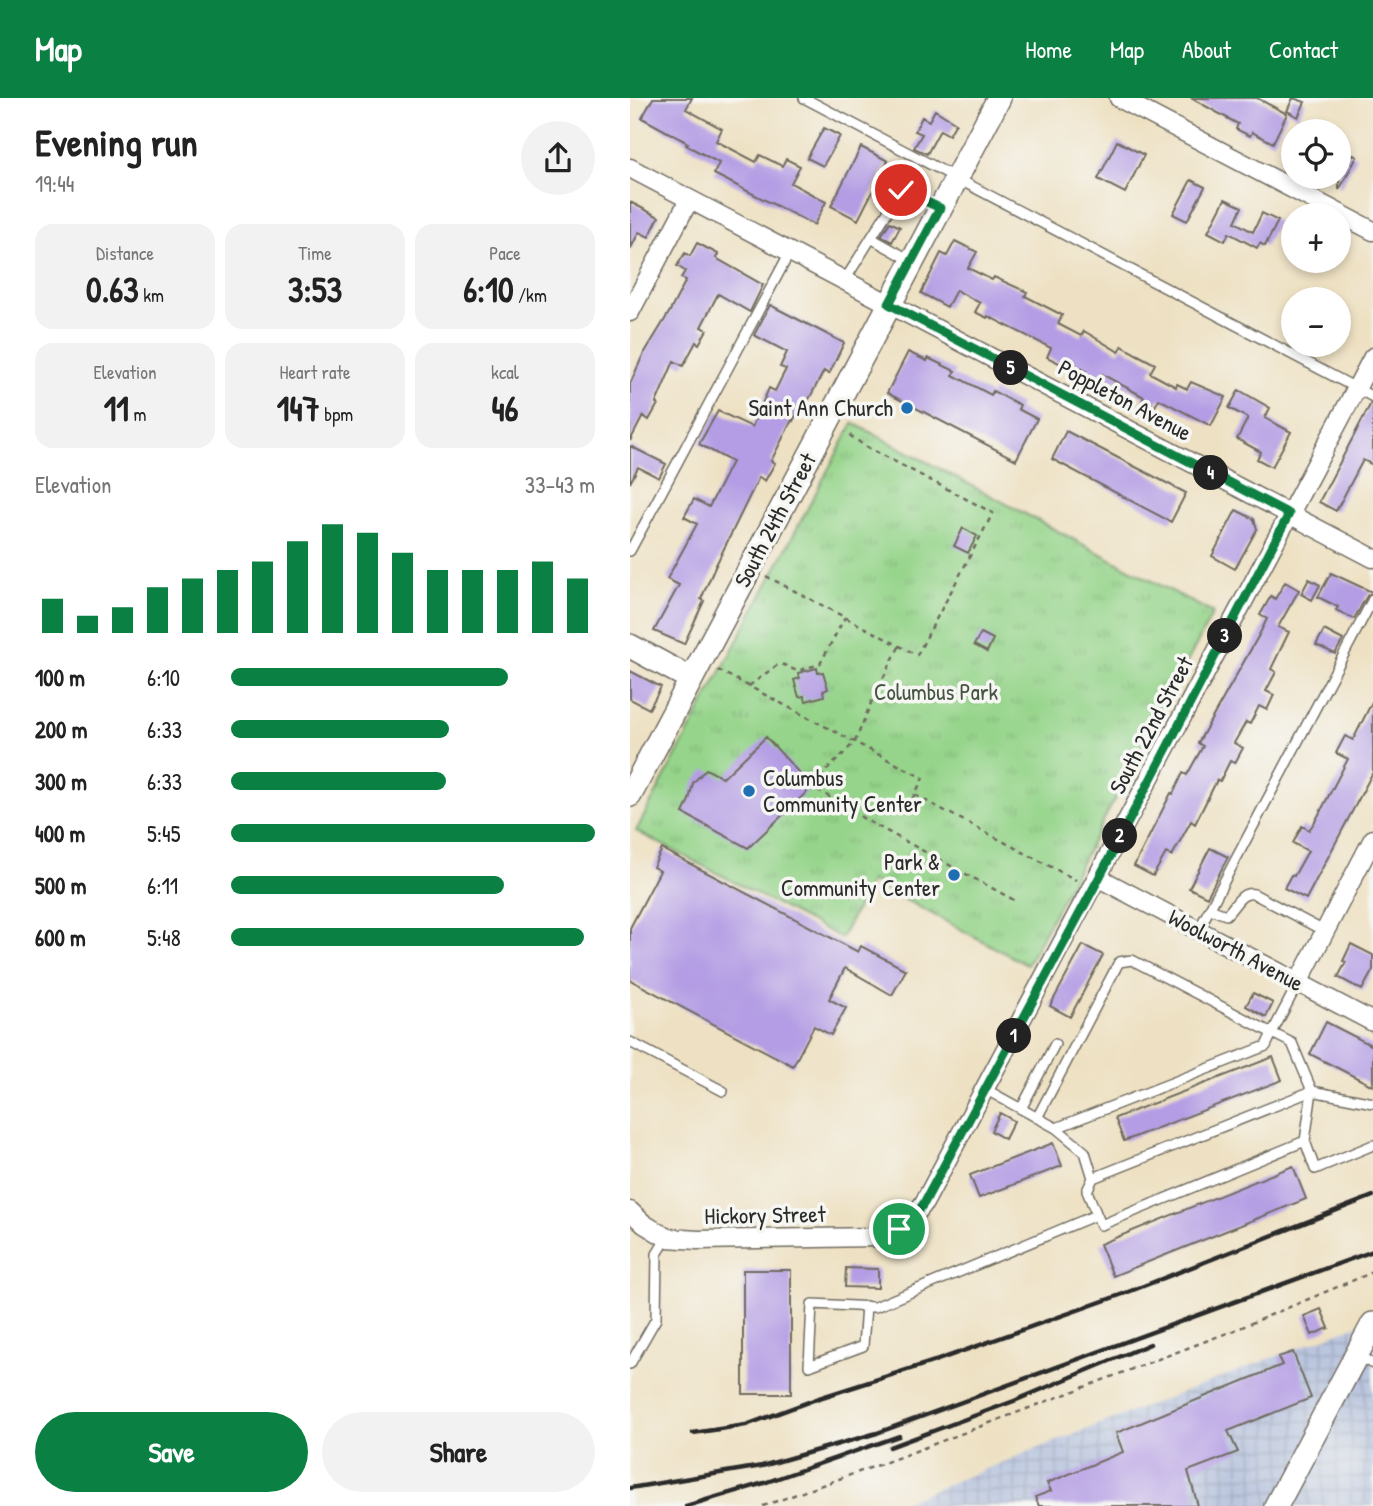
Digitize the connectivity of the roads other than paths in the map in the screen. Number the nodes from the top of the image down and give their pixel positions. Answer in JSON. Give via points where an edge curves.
{"nodes":[{"id":1,"x":804,"y":98,"type":"edge"},
{"id":2,"x":999,"y":98,"type":"edge"},
{"id":3,"x":1124,"y":99,"type":"edge"},
{"id":4,"x":630,"y":168,"type":"edge"},
{"id":5,"x":956,"y":178,"type":"junction"},
{"id":6,"x":690,"y":200,"type":"junction"},
{"id":7,"x":940,"y":208,"type":"junction"},
{"id":8,"x":1373,"y":231,"type":"edge"},
{"id":9,"x":871,"y":238,"type":"junction"},
{"id":10,"x":790,"y":252,"type":"junction"},
{"id":11,"x":912,"y":261,"type":"junction"},
{"id":12,"x":845,"y":280,"type":"junction"},
{"id":13,"x":889,"y":304,"type":"junction"},
{"id":14,"x":630,"y":312,"type":"edge"},
{"id":15,"x":1373,"y":357,"type":"edge"},
{"id":16,"x":1357,"y":388,"type":"junction"},
{"id":17,"x":1373,"y":397,"type":"edge"},
{"id":18,"x":1289,"y":514,"type":"junction"},
{"id":19,"x":630,"y":551,"type":"edge"},
{"id":20,"x":1373,"y":558,"type":"edge"},
{"id":21,"x":1373,"y":599,"type":"edge"},
{"id":22,"x":630,"y":646,"type":"edge"},
{"id":23,"x":691,"y":678,"type":"junction"},
{"id":24,"x":630,"y":794,"type":"edge"},
{"id":25,"x":1373,"y":839,"type":"edge"},
{"id":26,"x":1099,"y":878,"type":"junction"},
{"id":27,"x":1209,"y":909,"type":"junction"},
{"id":28,"x":1198,"y":931,"type":"junction"},
{"id":29,"x":1324,"y":932,"type":"junction"},
{"id":30,"x":1298,"y":983,"type":"junction"},
{"id":31,"x":1373,"y":1022,"type":"edge"},
{"id":32,"x":1272,"y":1033,"type":"junction"},
{"id":33,"x":630,"y":1042,"type":"edge"},
{"id":34,"x":1055,"y":1044,"type":"dead end"},
{"id":35,"x":985,"y":1090,"type":"junction"},
{"id":36,"x":723,"y":1091,"type":"dead end"},
{"id":37,"x":1312,"y":1091,"type":"junction"},
{"id":38,"x":1373,"y":1103,"type":"edge"},
{"id":39,"x":1021,"y":1109,"type":"junction"},
{"id":40,"x":1037,"y":1118,"type":"junction"},
{"id":41,"x":1056,"y":1128,"type":"junction"},
{"id":42,"x":1305,"y":1141,"type":"junction"},
{"id":43,"x":1373,"y":1145,"type":"edge"},
{"id":44,"x":1093,"y":1178,"type":"junction"},
{"id":45,"x":630,"y":1211,"type":"edge"},
{"id":46,"x":1096,"y":1215,"type":"junction"},
{"id":47,"x":907,"y":1223,"type":"joint"},
{"id":48,"x":667,"y":1238,"type":"junction"},
{"id":49,"x":866,"y":1306,"type":"junction"},
{"id":50,"x":1373,"y":1324,"type":"edge"},
{"id":51,"x":1365,"y":1360,"type":"edge"},
{"id":52,"x":630,"y":1364,"type":"edge"},
{"id":53,"x":1276,"y":1506,"type":"edge"}],
"edges":[{"from":1,"to":5,"type":"lane"},
{"from":2,"to":5,"type":"main road","name":"South 24th Street"},
{"from":3,"to":8,"type":"street"},
{"from":4,"to":6,"type":"street","name":"Poppleton Avenue"},
{"from":5,"to":7,"type":"main road","name":"South 24th Street"},
{"from":5,"to":16,"type":"lane"},
{"from":6,"to":10,"type":"street","name":"Poppleton Avenue"},
{"from":6,"to":14,"type":"street"},
{"from":7,"to":9,"type":"lane","via":[[901,190]]},
{"from":7,"to":11,"type":"main road","name":"South 24th Street"},
{"from":9,"to":11,"type":"lane"},
{"from":9,"to":12,"type":"lane"},
{"from":10,"to":12,"type":"street","name":"Poppleton Avenue"},
{"from":10,"to":19,"type":"lane"},
{"from":11,"to":13,"type":"main road","name":"South 24th Street"},
{"from":12,"to":13,"type":"street","name":"Poppleton Avenue"},
{"from":13,"to":18,"type":"street","name":"Poppleton Avenue"},
{"from":13,"to":23,"type":"main road","name":"South 24th Street"},
{"from":15,"to":16,"type":"street","name":"South 22nd Street"},
{"from":16,"to":17,"type":"lane"},
{"from":16,"to":18,"type":"street","name":"South 22nd Street"},
{"from":18,"to":20,"type":"street","name":"Poppleton Avenue"},
{"from":18,"to":26,"type":"street","name":"South 22nd Street"},
{"from":21,"to":27,"type":"lane"},
{"from":22,"to":23,"type":"main road"},
{"from":23,"to":24,"type":"main road","name":"South 24th Street"},
{"from":25,"to":29,"type":"street"},
{"from":26,"to":28,"type":"street","name":"Woolworth Avenue"},
{"from":26,"to":35,"type":"street","name":"South 22nd Street"},
{"from":27,"to":28,"type":"lane"},
{"from":27,"to":29,"type":"lane","via":[[1226,915],[1247,892]]},
{"from":28,"to":30,"type":"street","name":"Woolworth Avenue"},
{"from":29,"to":30,"type":"street"},
{"from":30,"to":31,"type":"street","name":"Woolworth Avenue"},
{"from":30,"to":32,"type":"lane"},
{"from":32,"to":37,"type":"lane","via":[[1292,1043]]},
{"from":32,"to":40,"type":"lane","via":[[1132,960],[1119,962]]},
{"from":32,"to":41,"type":"lane","via":[[1266,1045]]},
{"from":33,"to":36,"type":"lane"},
{"from":34,"to":39,"type":"lane"},
{"from":35,"to":39,"type":"lane"},
{"from":35,"to":47,"type":"street","name":"South 22nd Street","via":[[924,1203]]},
{"from":37,"to":38,"type":"lane"},
{"from":37,"to":42,"type":"lane"},
{"from":37,"to":44,"type":"lane"},
{"from":39,"to":40,"type":"lane"},
{"from":40,"to":41,"type":"lane"},
{"from":41,"to":44,"type":"lane","via":[[1085,1152]]},
{"from":42,"to":43,"type":"lane","via":[[1315,1169]]},
{"from":42,"to":46,"type":"lane","via":[[1101,1225]]},
{"from":44,"to":46,"type":"lane","via":[[1087,1191]]},
{"from":45,"to":48,"type":"street"},
{"from":46,"to":49,"type":"lane","via":[[875,1307]]},
{"from":47,"to":48,"type":"street","name":"Hickory Street","via":[[888,1234],[862,1238]]},
{"from":48,"to":52,"type":"lane","via":[[657,1254],[656,1319]]},
{"from":49,"to":49,"type":"lane","via":[[812,1304],[809,1366],[863,1346]]},
{"from":50,"to":51,"type":"main road"},
{"from":51,"to":53,"type":"main road"}]}
